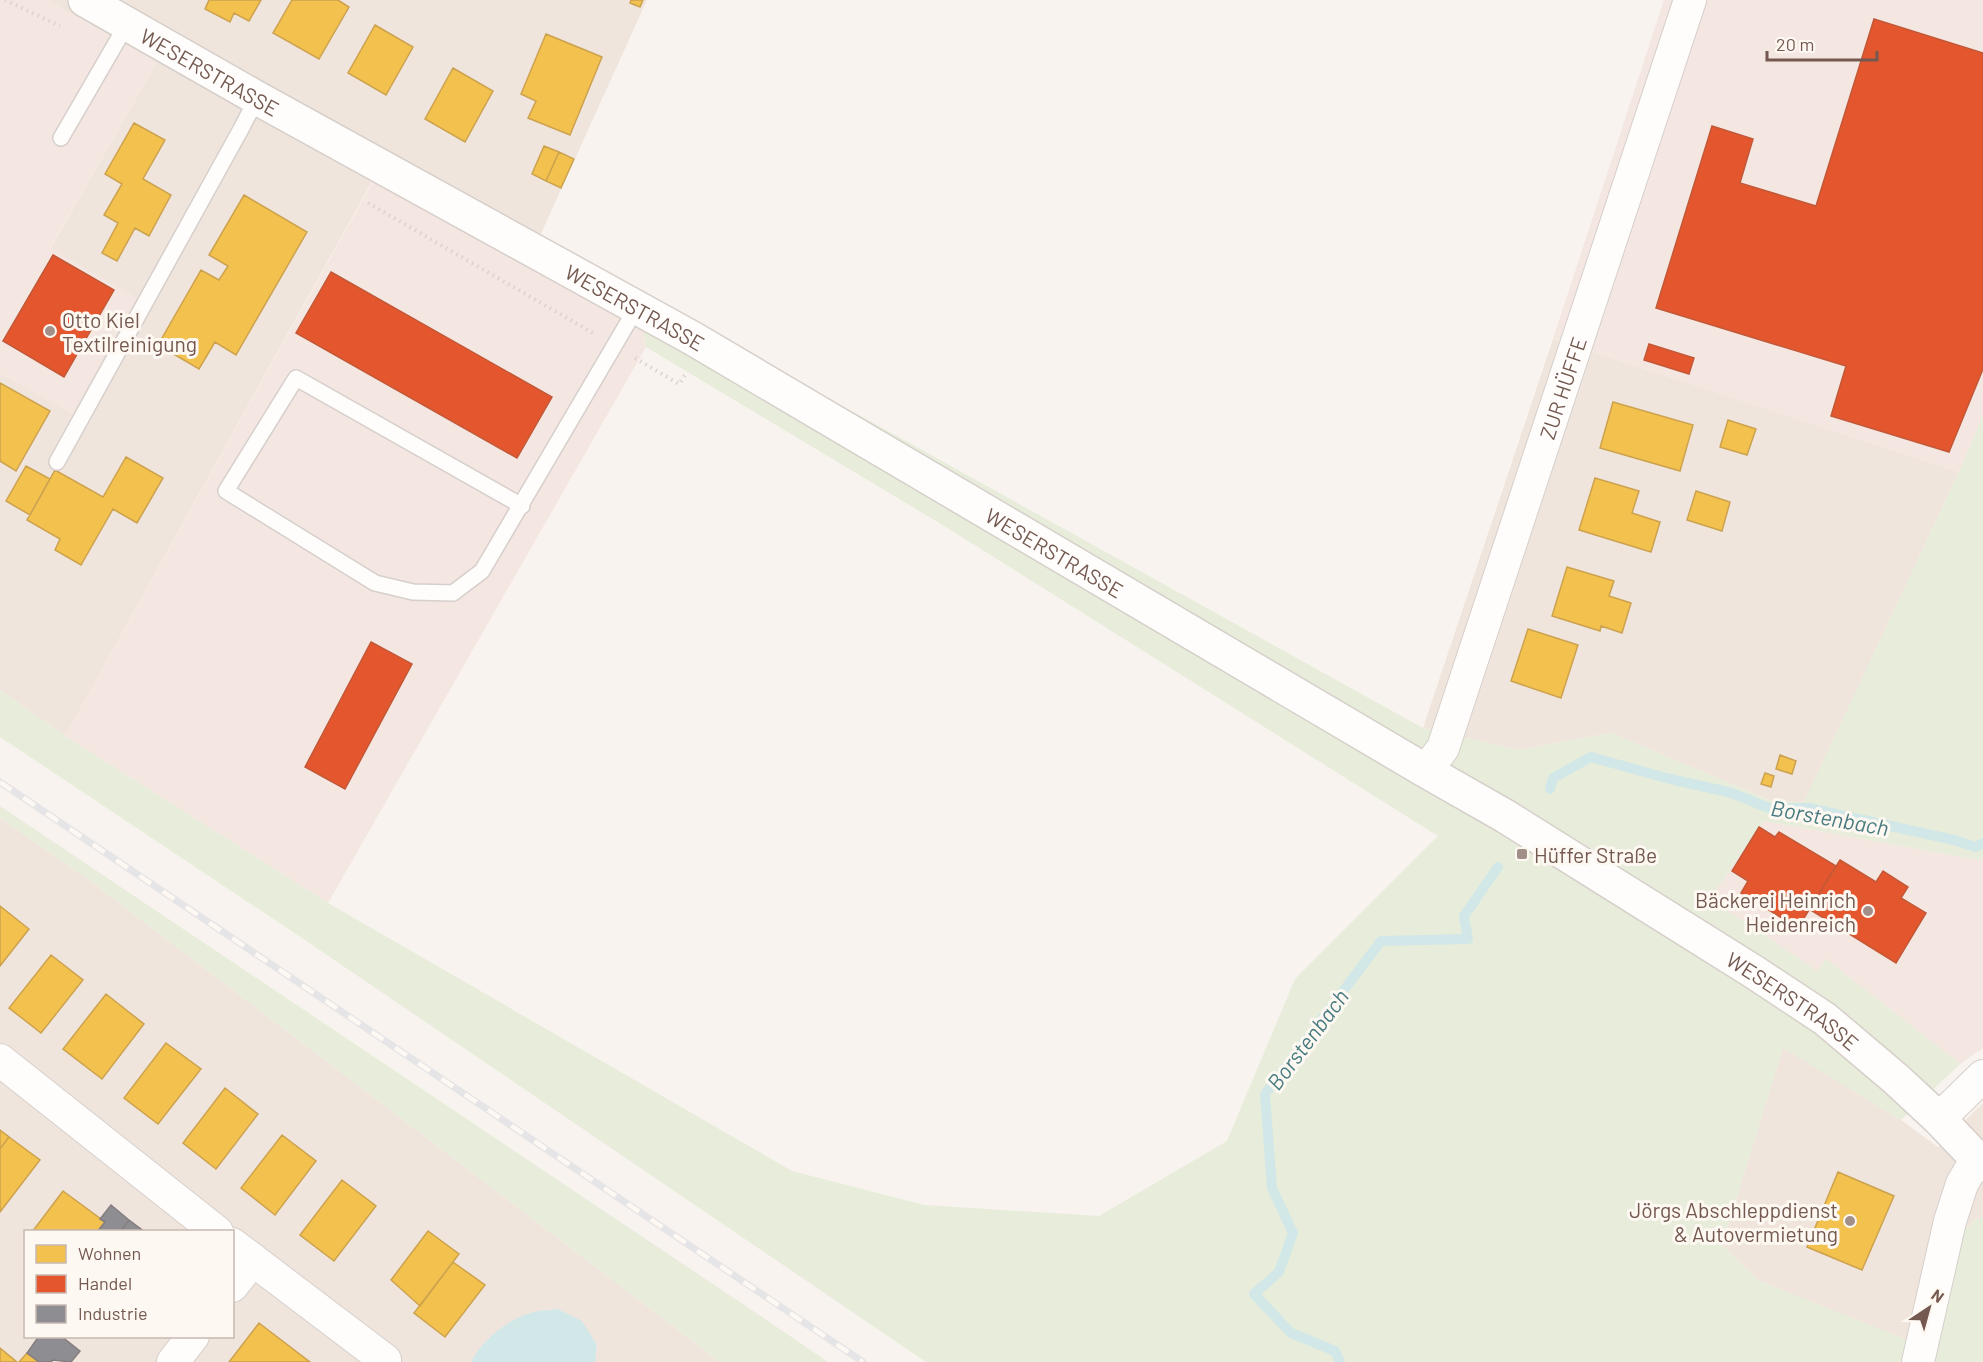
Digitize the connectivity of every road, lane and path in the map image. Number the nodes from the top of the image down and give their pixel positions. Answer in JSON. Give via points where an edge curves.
{"nodes":[{"id":1,"x":86,"y":0,"type":"edge"},
{"id":2,"x":1690,"y":0,"type":"edge"},
{"id":3,"x":127,"y":24,"type":"junction"},
{"id":4,"x":257,"y":98,"type":"junction"},
{"id":5,"x":61,"y":138,"type":"dead end"},
{"id":6,"x":638,"y":307,"type":"junction"},
{"id":7,"x":57,"y":462,"type":"dead end"},
{"id":8,"x":522,"y":506,"type":"junction"},
{"id":9,"x":1426,"y":771,"type":"junction"},
{"id":10,"x":0,"y":1060,"type":"edge"},
{"id":11,"x":1983,"y":1077,"type":"edge"},
{"id":12,"x":1939,"y":1119,"type":"junction"},
{"id":13,"x":1980,"y":1162,"type":"edge"},
{"id":14,"x":214,"y":1230,"type":"edge"},
{"id":15,"x":242,"y":1252,"type":"edge"},
{"id":16,"x":234,"y":1279,"type":"edge"},
{"id":17,"x":191,"y":1338,"type":"edge"},
{"id":18,"x":385,"y":1360,"type":"dead end"},
{"id":19,"x":173,"y":1362,"type":"edge"},
{"id":20,"x":1918,"y":1362,"type":"edge"}],
"edges":[{"from":1,"to":3,"type":"street","name":"WESERSTRASSE"},
{"from":2,"to":9,"type":"street","name":"ZUR HÜFFE","via":[[1443,748]]},
{"from":3,"to":4,"type":"street","name":"WESERSTRASSE"},
{"from":3,"to":5,"type":"lane"},
{"from":4,"to":6,"type":"street","name":"WESERSTRASSE"},
{"from":4,"to":7,"type":"lane"},
{"from":6,"to":8,"type":"lane"},
{"from":6,"to":9,"type":"street","name":"WESERSTRASSE"},
{"from":8,"to":8,"type":"lane","via":[[482,571],[453,593],[413,592],[375,583],[226,490],[296,378]]},
{"from":9,"to":12,"type":"street","name":"WESERSTRASSE","via":[[1515,822],[1825,1019]]},
{"from":10,"to":14,"type":"street"},
{"from":11,"to":12,"type":"street"},
{"from":12,"to":13,"type":"street","name":"WESERSTRASSE"},
{"from":13,"to":20,"type":"street","via":[[1962,1184],[1950,1221]]},
{"from":15,"to":16,"type":"street"},
{"from":15,"to":18,"type":"street"},
{"from":17,"to":19,"type":"street"}]}
